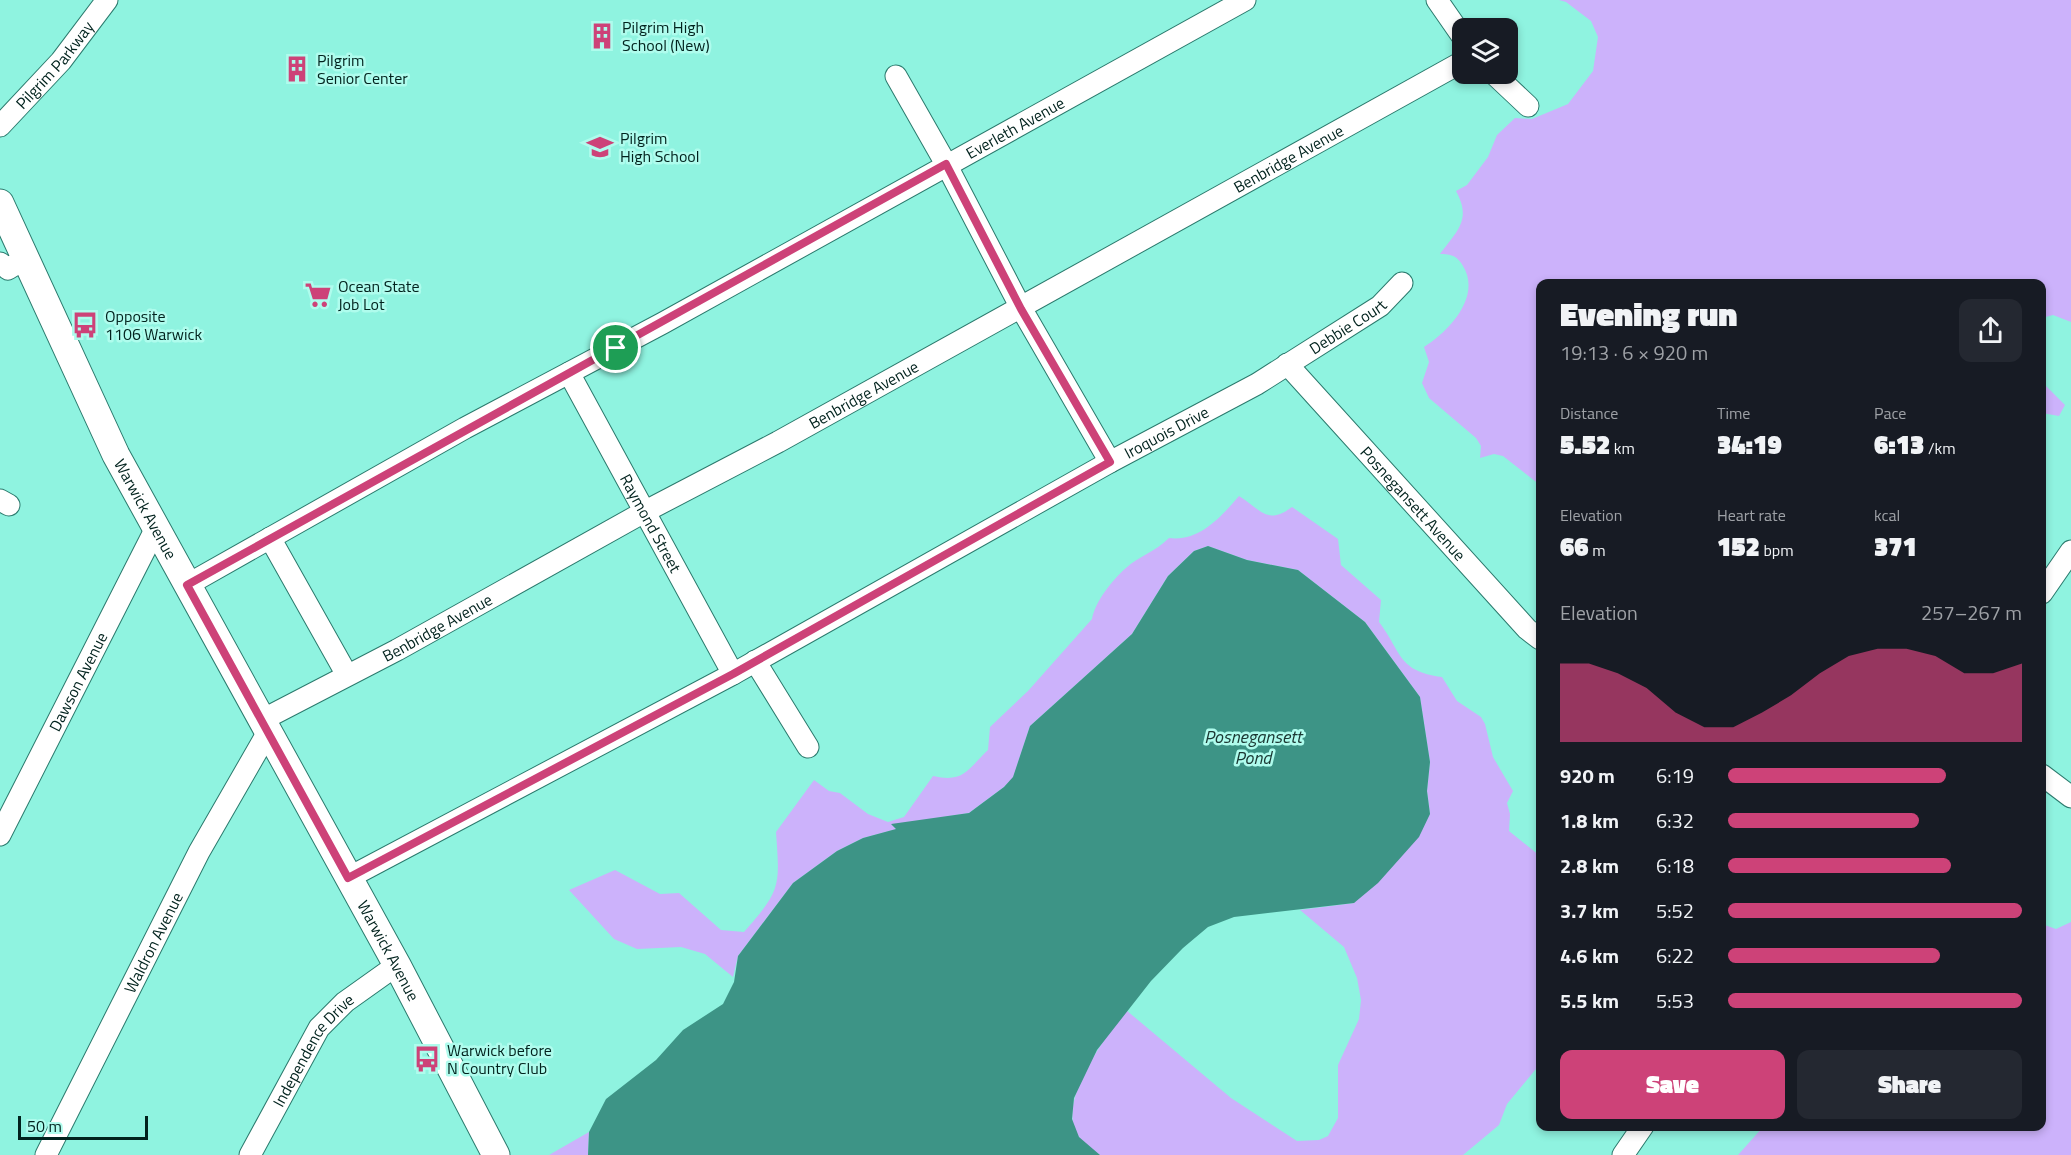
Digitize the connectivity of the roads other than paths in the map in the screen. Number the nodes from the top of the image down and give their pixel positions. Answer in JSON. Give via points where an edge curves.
{"nodes":[{"id":1,"x":107,"y":0,"type":"edge"},
{"id":2,"x":1245,"y":0,"type":"edge"},
{"id":3,"x":1437,"y":0,"type":"edge"},
{"id":4,"x":1452,"y":22,"type":"edge"},
{"id":5,"x":1452,"y":68,"type":"edge"},
{"id":6,"x":896,"y":76,"type":"dead end"},
{"id":7,"x":1505,"y":84,"type":"edge"},
{"id":8,"x":1528,"y":106,"type":"dead end"},
{"id":9,"x":0,"y":126,"type":"edge"},
{"id":10,"x":946,"y":164,"type":"junction"},
{"id":11,"x":0,"y":203,"type":"edge"},
{"id":12,"x":9,"y":266,"type":"edge"},
{"id":13,"x":1402,"y":283,"type":"dead end"},
{"id":14,"x":1021,"y":309,"type":"junction"},
{"id":15,"x":1287,"y":364,"type":"junction"},
{"id":16,"x":569,"y":373,"type":"junction"},
{"id":17,"x":1110,"y":462,"type":"junction"},
{"id":18,"x":644,"y":512,"type":"junction"},
{"id":19,"x":156,"y":528,"type":"junction"},
{"id":20,"x":270,"y":538,"type":"junction"},
{"id":21,"x":2071,"y":551,"type":"edge"},
{"id":22,"x":187,"y":585,"type":"junction"},
{"id":23,"x":2046,"y":587,"type":"edge"},
{"id":24,"x":1536,"y":636,"type":"edge"},
{"id":25,"x":755,"y":661,"type":"junction"},
{"id":26,"x":733,"y":674,"type":"junction"},
{"id":27,"x":347,"y":675,"type":"junction"},
{"id":28,"x":265,"y":726,"type":"junction"},
{"id":29,"x":808,"y":747,"type":"dead end"},
{"id":30,"x":2046,"y":778,"type":"edge"},
{"id":31,"x":2071,"y":797,"type":"edge"},
{"id":32,"x":0,"y":835,"type":"edge"},
{"id":33,"x":348,"y":878,"type":"junction"},
{"id":34,"x":397,"y":965,"type":"junction"},
{"id":35,"x":1640,"y":1131,"type":"edge"},
{"id":36,"x":490,"y":1152,"type":"edge"},
{"id":37,"x":46,"y":1155,"type":"edge"},
{"id":38,"x":250,"y":1155,"type":"edge"},
{"id":39,"x":1623,"y":1155,"type":"edge"}],
"edges":[{"from":1,"to":9,"type":"street","name":"Pilgrim Parkway","via":[[61,61]]},
{"from":2,"to":10,"type":"street","name":"Everleth Avenue"},
{"from":3,"to":4,"type":"street"},
{"from":5,"to":14,"type":"street","name":"Benbridge Avenue"},
{"from":6,"to":10,"type":"street"},
{"from":7,"to":8,"type":"street"},
{"from":10,"to":14,"type":"street"},
{"from":10,"to":16,"type":"street","name":"Everleth Avenue"},
{"from":11,"to":12,"type":"main road","name":"Warwick Avenue"},
{"from":12,"to":19,"type":"main road","name":"Warwick Avenue"},
{"from":13,"to":15,"type":"street","name":"Debbie Court","via":[[1380,306]]},
{"from":14,"to":17,"type":"street"},
{"from":14,"to":18,"type":"street","name":"Benbridge Avenue"},
{"from":15,"to":17,"type":"street","name":"Iroquois Drive"},
{"from":15,"to":24,"type":"street","name":"Posnegansett Avenue"},
{"from":16,"to":18,"type":"street","name":"Raymond Street"},
{"from":16,"to":20,"type":"street","name":"Everleth Avenue"},
{"from":17,"to":25,"type":"street","name":"Iroquois Drive"},
{"from":18,"to":26,"type":"street","name":"Raymond Street"},
{"from":18,"to":27,"type":"street","name":"Benbridge Avenue"},
{"from":19,"to":22,"type":"main road","name":"Warwick Avenue"},
{"from":19,"to":32,"type":"street","name":"Dawson Avenue"},
{"from":20,"to":22,"type":"street","name":"Everleth Avenue"},
{"from":20,"to":27,"type":"street"},
{"from":21,"to":23,"type":"street"},
{"from":22,"to":28,"type":"main road","name":"Warwick Avenue"},
{"from":25,"to":26,"type":"street","name":"Iroquois Drive"},
{"from":25,"to":29,"type":"street"},
{"from":26,"to":33,"type":"street","name":"Iroquois Drive"},
{"from":27,"to":28,"type":"street","name":"Benbridge Avenue"},
{"from":28,"to":33,"type":"main road","name":"Warwick Avenue"},
{"from":28,"to":37,"type":"street","name":"Waldron Avenue"},
{"from":30,"to":31,"type":"street"},
{"from":33,"to":34,"type":"main road","name":"Warwick Avenue"},
{"from":34,"to":36,"type":"main road","name":"Warwick Avenue"},
{"from":34,"to":38,"type":"street","name":"Independence Drive","via":[[345,1002],[319,1028]]},
{"from":35,"to":39,"type":"street"}]}
